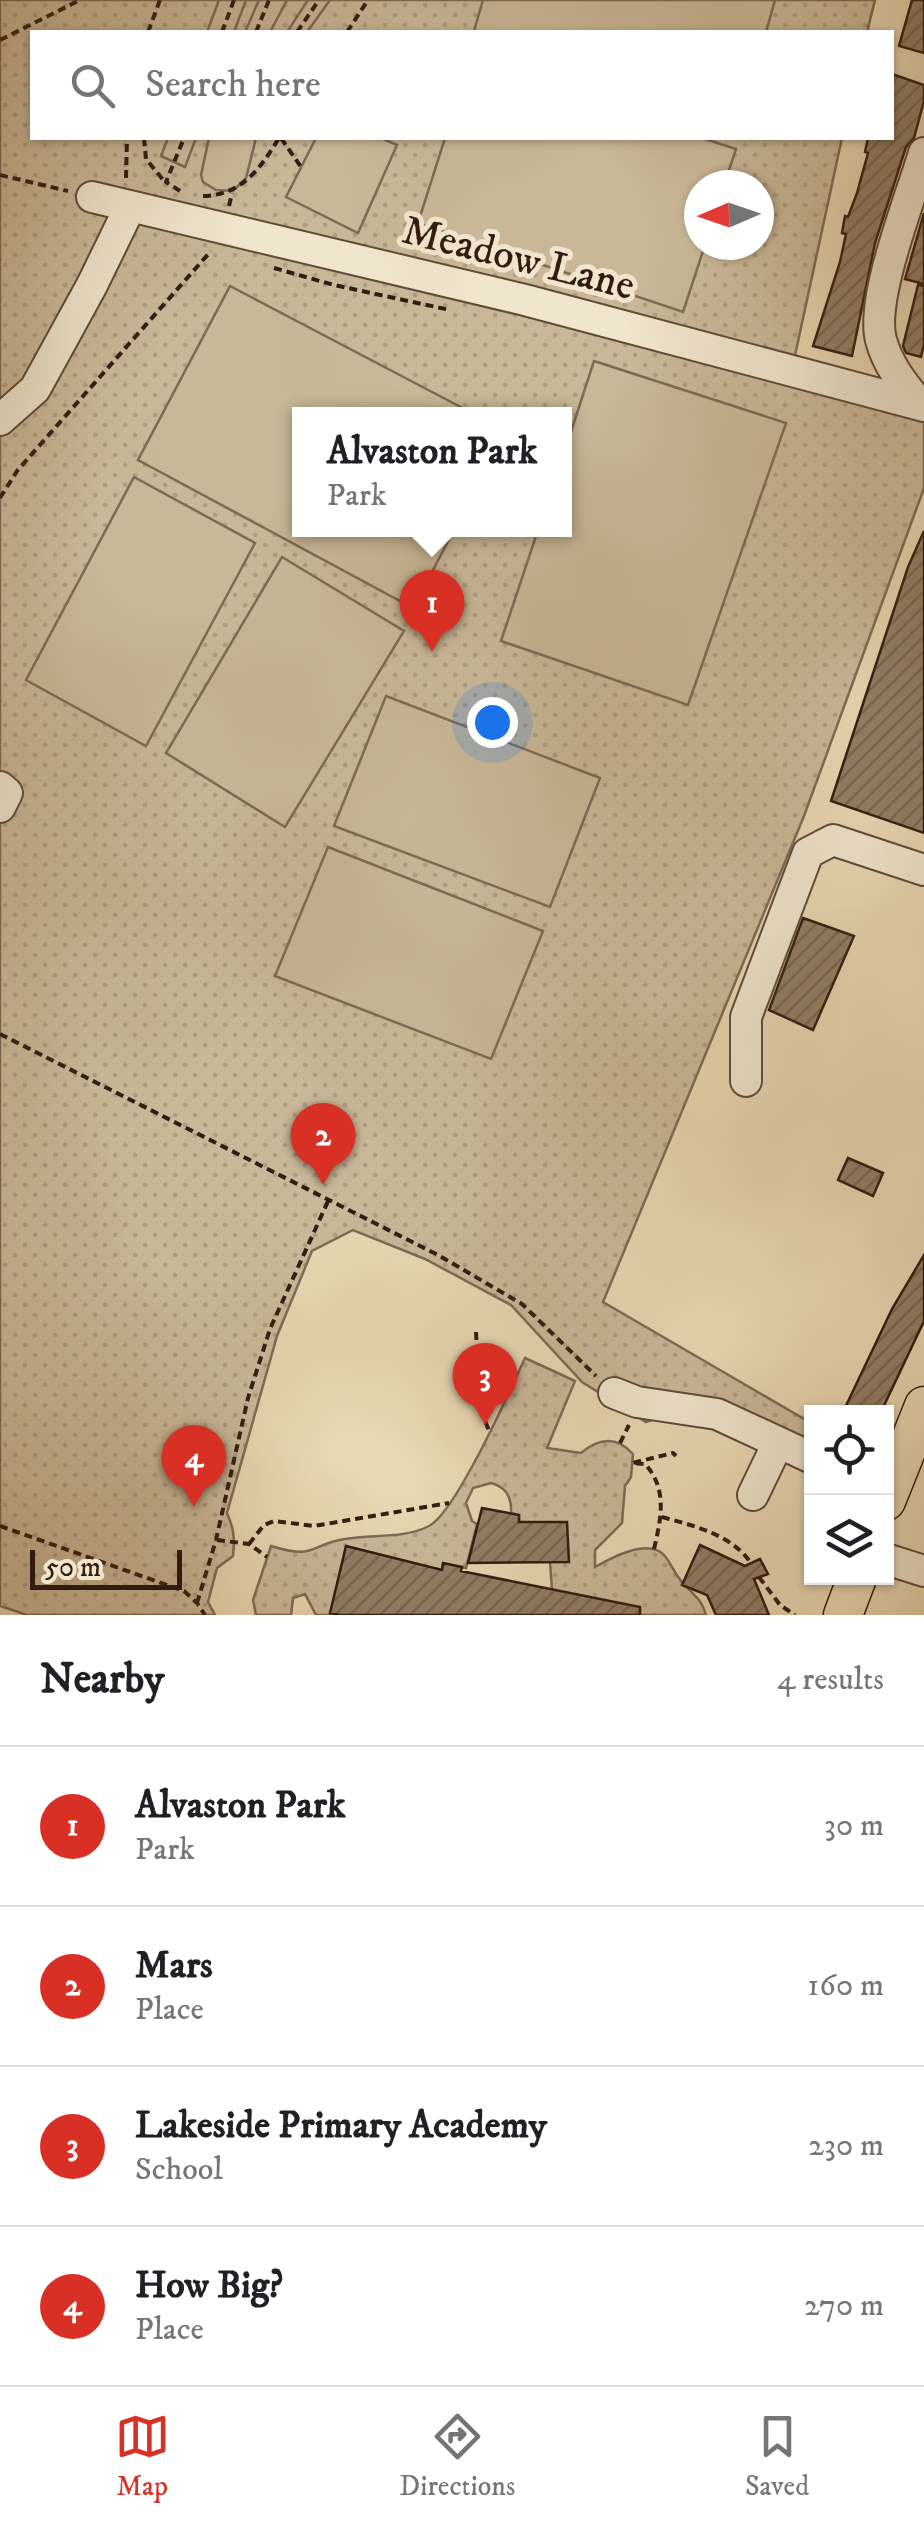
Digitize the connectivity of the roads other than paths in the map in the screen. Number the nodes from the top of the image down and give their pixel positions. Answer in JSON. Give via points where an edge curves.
{"nodes":[{"id":1,"x":924,"y":153,"type":"edge"},
{"id":2,"x":92,"y":196,"type":"road end"},
{"id":3,"x":130,"y":206,"type":"junction"},
{"id":4,"x":922,"y":406,"type":"edge"},
{"id":5,"x":0,"y":420,"type":"edge"},
{"id":6,"x":0,"y":788,"type":"edge"},
{"id":7,"x":0,"y":807,"type":"edge"},
{"id":8,"x":924,"y":870,"type":"edge"},
{"id":9,"x":746,"y":1082,"type":"dead end"},
{"id":10,"x":614,"y":1393,"type":"road end"},
{"id":11,"x":922,"y":1415,"type":"edge"},
{"id":12,"x":778,"y":1443,"type":"junction"},
{"id":13,"x":804,"y":1454,"type":"edge"},
{"id":14,"x":894,"y":1481,"type":"edge"},
{"id":15,"x":753,"y":1495,"type":"dead end"},
{"id":16,"x":894,"y":1562,"type":"edge"},
{"id":17,"x":924,"y":1571,"type":"edge"},
{"id":18,"x":854,"y":1585,"type":"edge"},
{"id":19,"x":843,"y":1615,"type":"edge"}],
"edges":[{"from":1,"to":4,"type":"street","via":[[878,316],[886,355]]},
{"from":2,"to":3,"type":"street","name":"Meadow Lane"},
{"from":3,"to":4,"type":"street","name":"Meadow Lane"},
{"from":3,"to":5,"type":"street","via":[[35,389]]},
{"from":6,"to":7,"type":"street","via":[[7,793]]},
{"from":8,"to":9,"type":"street","via":[[833,840],[808,853],[746,1017]]},
{"from":10,"to":12,"type":"street","via":[[717,1414]]},
{"from":11,"to":14,"type":"main road"},
{"from":12,"to":13,"type":"street"},
{"from":12,"to":15,"type":"street"},
{"from":16,"to":17,"type":"street"},
{"from":18,"to":19,"type":"main road"}]}
